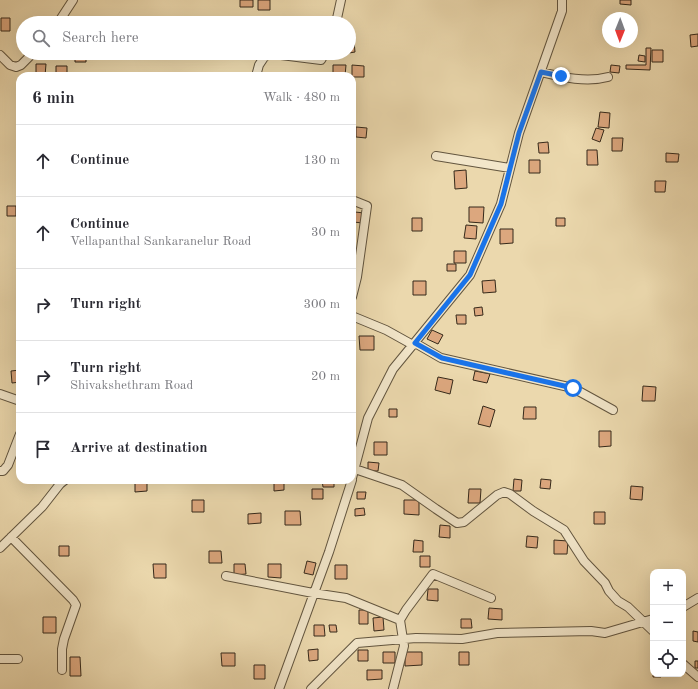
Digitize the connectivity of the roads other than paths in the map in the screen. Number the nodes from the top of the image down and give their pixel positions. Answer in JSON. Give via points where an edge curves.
{"nodes":[{"id":1,"x":73,"y":0,"type":"edge"},
{"id":2,"x":341,"y":0,"type":"edge"},
{"id":3,"x":562,"y":0,"type":"edge"},
{"id":4,"x":63,"y":16,"type":"edge"},
{"id":5,"x":338,"y":16,"type":"edge"},
{"id":6,"x":0,"y":55,"type":"edge"},
{"id":7,"x":27,"y":60,"type":"edge"},
{"id":8,"x":262,"y":60,"type":"edge"},
{"id":9,"x":257,"y":72,"type":"edge"},
{"id":10,"x":541,"y":72,"type":"junction"},
{"id":11,"x":608,"y":77,"type":"dead end"},
{"id":12,"x":436,"y":156,"type":"dead end"},
{"id":13,"x":510,"y":168,"type":"junction"},
{"id":14,"x":356,"y":202,"type":"edge"},
{"id":15,"x":356,"y":277,"type":"edge"},
{"id":16,"x":356,"y":318,"type":"edge"},
{"id":17,"x":414,"y":344,"type":"junction"},
{"id":18,"x":0,"y":394,"type":"edge"},
{"id":19,"x":16,"y":400,"type":"edge"},
{"id":20,"x":613,"y":410,"type":"dead end"},
{"id":21,"x":16,"y":445,"type":"edge"},
{"id":22,"x":356,"y":461,"type":"edge"},
{"id":23,"x":356,"y":469,"type":"edge"},
{"id":24,"x":0,"y":471,"type":"edge"},
{"id":25,"x":60,"y":484,"type":"edge"},
{"id":26,"x":350,"y":484,"type":"edge"},
{"id":27,"x":11,"y":538,"type":"junction"},
{"id":28,"x":0,"y":548,"type":"edge"},
{"id":29,"x":226,"y":576,"type":"dead end"},
{"id":30,"x":313,"y":593,"type":"junction"},
{"id":31,"x":492,"y":598,"type":"dead end"},
{"id":32,"x":698,"y":598,"type":"edge"},
{"id":33,"x":686,"y":605,"type":"edge"},
{"id":34,"x":400,"y":620,"type":"junction"},
{"id":35,"x":650,"y":620,"type":"edge"},
{"id":36,"x":644,"y":621,"type":"junction"},
{"id":37,"x":650,"y":628,"type":"edge"},
{"id":38,"x":403,"y":639,"type":"junction"},
{"id":39,"x":0,"y":659,"type":"edge"},
{"id":40,"x":18,"y":659,"type":"dead end"},
{"id":41,"x":686,"y":667,"type":"edge"},
{"id":42,"x":62,"y":670,"type":"dead end"},
{"id":43,"x":698,"y":677,"type":"edge"},
{"id":44,"x":279,"y":689,"type":"edge"},
{"id":45,"x":311,"y":689,"type":"edge"},
{"id":46,"x":393,"y":689,"type":"edge"}],
"edges":[{"from":1,"to":4,"type":"street"},
{"from":2,"to":5,"type":"street"},
{"from":3,"to":10,"type":"street","via":[[562,10]]},
{"from":6,"to":7,"type":"street","via":[[16,67]]},
{"from":8,"to":9,"type":"street"},
{"from":10,"to":11,"type":"street","via":[[583,79],[600,80]]},
{"from":10,"to":13,"type":"street","via":[[519,133]]},
{"from":12,"to":13,"type":"street"},
{"from":13,"to":17,"type":"street","via":[[501,204],[470,275]]},
{"from":14,"to":15,"type":"street","via":[[367,206]]},
{"from":16,"to":17,"type":"street"},
{"from":17,"to":20,"type":"street","via":[[442,358],[573,388]]},
{"from":17,"to":22,"type":"street","via":[[393,369],[368,418]]},
{"from":18,"to":19,"type":"street"},
{"from":21,"to":24,"type":"street","via":[[8,466]]},
{"from":23,"to":36,"type":"street","via":[[402,485],[457,523],[464,522],[497,494],[510,494],[564,530],[584,561],[605,583],[609,591]]},
{"from":25,"to":27,"type":"street","via":[[42,507]]},
{"from":26,"to":30,"type":"street"},
{"from":27,"to":28,"type":"street"},
{"from":27,"to":42,"type":"street","via":[[76,605],[64,639]]},
{"from":29,"to":30,"type":"street"},
{"from":30,"to":34,"type":"street","via":[[346,598]]},
{"from":30,"to":44,"type":"street"},
{"from":31,"to":34,"type":"street","via":[[432,574]]},
{"from":32,"to":33,"type":"street"},
{"from":34,"to":38,"type":"street"},
{"from":35,"to":36,"type":"street"},
{"from":36,"to":37,"type":"street"},
{"from":36,"to":38,"type":"street","via":[[605,633],[497,633],[462,639]]},
{"from":38,"to":45,"type":"street","via":[[357,643]]},
{"from":38,"to":46,"type":"street","via":[[404,646]]},
{"from":39,"to":40,"type":"street"},
{"from":41,"to":43,"type":"street"}]}
